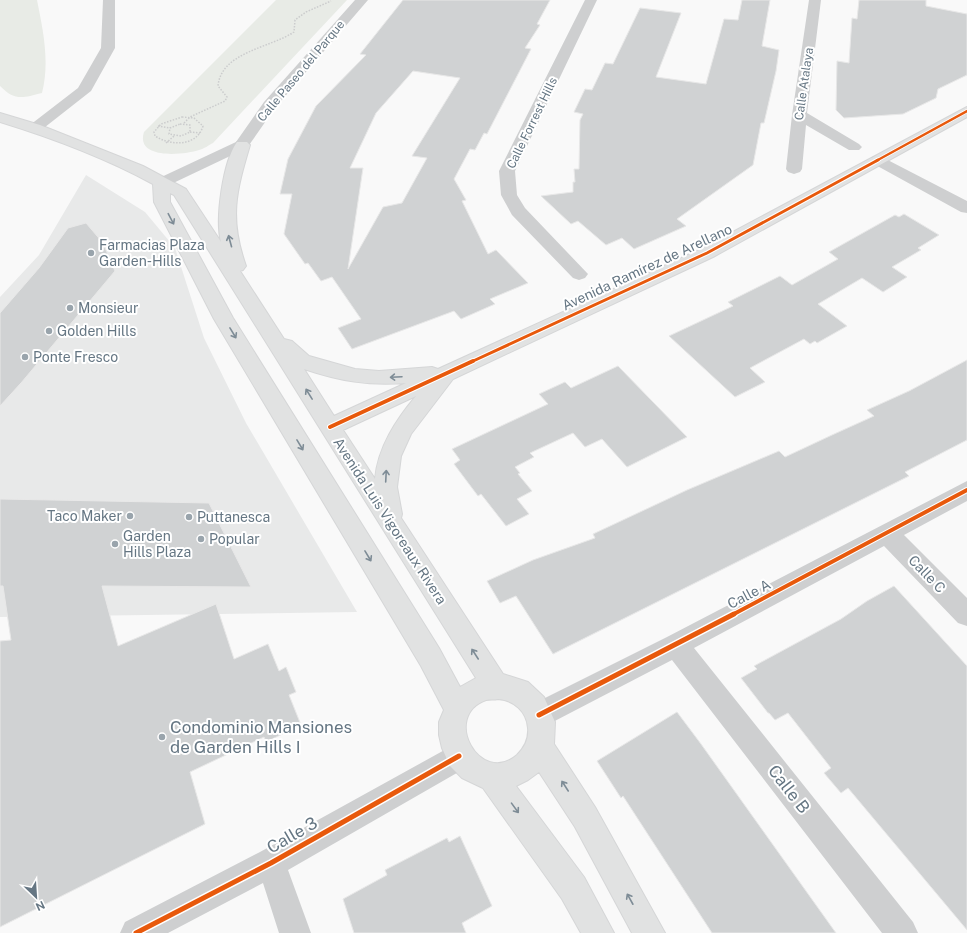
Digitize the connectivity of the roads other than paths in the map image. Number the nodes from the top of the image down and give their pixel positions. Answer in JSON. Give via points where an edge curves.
{"nodes":[{"id":1,"x":109,"y":0,"type":"edge"},
{"id":2,"x":362,"y":0,"type":"edge"},
{"id":3,"x":591,"y":0,"type":"edge"},
{"id":4,"x":816,"y":0,"type":"edge"},
{"id":5,"x":967,"y":111,"type":"edge"},
{"id":6,"x":799,"y":114,"type":"junction"},
{"id":7,"x":0,"y":117,"type":"edge"},
{"id":8,"x":35,"y":128,"type":"junction"},
{"id":9,"x":242,"y":145,"type":"junction"},
{"id":10,"x":854,"y":147,"type":"dead end"},
{"id":11,"x":878,"y":160,"type":"junction"},
{"id":12,"x":794,"y":169,"type":"dead end"},
{"id":13,"x":161,"y":183,"type":"junction"},
{"id":14,"x":967,"y":208,"type":"edge"},
{"id":15,"x":579,"y":274,"type":"dead end"},
{"id":16,"x":245,"y":292,"type":"junction"},
{"id":17,"x":273,"y":335,"type":"junction"},
{"id":18,"x":449,"y":372,"type":"junction"},
{"id":19,"x":330,"y":428,"type":"junction"},
{"id":20,"x":967,"y":490,"type":"edge"},
{"id":21,"x":395,"y":528,"type":"junction"},
{"id":22,"x":887,"y":533,"type":"junction"},
{"id":23,"x":967,"y":616,"type":"edge"},
{"id":24,"x":676,"y":645,"type":"junction"},
{"id":25,"x":496,"y":686,"type":"junction"},
{"id":26,"x":457,"y":709,"type":"junction"},
{"id":27,"x":539,"y":715,"type":"junction"},
{"id":28,"x":539,"y":747,"type":"junction"},
{"id":29,"x":459,"y":756,"type":"junction"},
{"id":30,"x":492,"y":776,"type":"junction"},
{"id":31,"x":271,"y":863,"type":"junction"},
{"id":32,"x":136,"y":933,"type":"edge"},
{"id":33,"x":295,"y":933,"type":"edge"},
{"id":34,"x":598,"y":933,"type":"edge"},
{"id":35,"x":649,"y":933,"type":"edge"},
{"id":36,"x":902,"y":933,"type":"edge"}],
"edges":[{"from":1,"to":8,"type":"street","via":[[108,48],[84,91]]},
{"from":2,"to":9,"type":"street","name":"Calle Paseo del Parque","via":[[269,105]]},
{"from":3,"to":15,"type":"street","name":"Calle Forrest Hills","via":[[507,170],[509,195],[518,211]]},
{"from":4,"to":6,"type":"street","name":"Calle Atalaya"},
{"from":5,"to":11,"type":"main road","name":"Avenida Ramírez de Arellano"},
{"from":6,"to":10,"type":"street"},
{"from":6,"to":12,"type":"street","name":"Calle Atalaya"},
{"from":7,"to":8,"type":"main road","name":"Avenida Luis Vigoreaux Rivera"},
{"from":8,"to":13,"type":"main road","name":"Avenida Luis Vigoreaux Rivera","via":[[137,169]]},
{"from":9,"to":13,"type":"street"},
{"from":16,"to":9,"type":"main road","one_way":true,"via":[[228,237],[227,215],[229,188]]},
{"from":11,"to":14,"type":"street"},
{"from":11,"to":18,"type":"main road","name":"Avenida Ramírez de Arellano","via":[[707,253]]},
{"from":13,"to":16,"type":"main road","name":"Avenida Luis Vigoreaux Rivera","via":[[180,192]]},
{"from":13,"to":26,"type":"main road","one_way":true,"via":[[162,202],[224,319],[430,657]]},
{"from":16,"to":17,"type":"main road","name":"Avenida Luis Vigoreaux Rivera"},
{"from":18,"to":17,"type":"main road","one_way":true,"via":[[392,377],[355,376],[302,361]]},
{"from":19,"to":17,"type":"main road","name":"Avenida Luis Vigoreaux Rivera","one_way":true},
{"from":18,"to":19,"type":"main road","name":"Avenida Ramírez de Arellano"},
{"from":21,"to":18,"type":"main road","one_way":true,"via":[[386,489],[386,469],[392,450],[413,412]]},
{"from":19,"to":21,"type":"main road","name":"Avenida Luis Vigoreaux Rivera"},
{"from":20,"to":22,"type":"street","name":"Calle A"},
{"from":25,"to":21,"type":"main road","name":"Avenida Luis Vigoreaux Rivera","one_way":true},
{"from":22,"to":23,"type":"street","name":"Calle C"},
{"from":22,"to":24,"type":"street","name":"Calle A"},
{"from":24,"to":27,"type":"street","name":"Calle A"},
{"from":24,"to":36,"type":"street","name":"Calle B"},
{"from":25,"to":26,"type":"main road","via":[[473,693],[464,699]]},
{"from":25,"to":27,"type":"main road","via":[[522,694]]},
{"from":26,"to":29,"type":"main road","via":[[453,718],[452,738]]},
{"from":27,"to":28,"type":"main road","via":[[542,737]]},
{"from":28,"to":30,"type":"main road","via":[[532,760],[521,770],[507,775]]},
{"from":35,"to":28,"type":"main road","one_way":true,"via":[[585,817]]},
{"from":29,"to":30,"type":"main road","via":[[479,773]]},
{"from":29,"to":31,"type":"street","name":"Calle 3"},
{"from":30,"to":34,"type":"main road","one_way":true,"via":[[573,888]]},
{"from":31,"to":32,"type":"street","name":"Calle 3"},
{"from":31,"to":33,"type":"street"}]}
